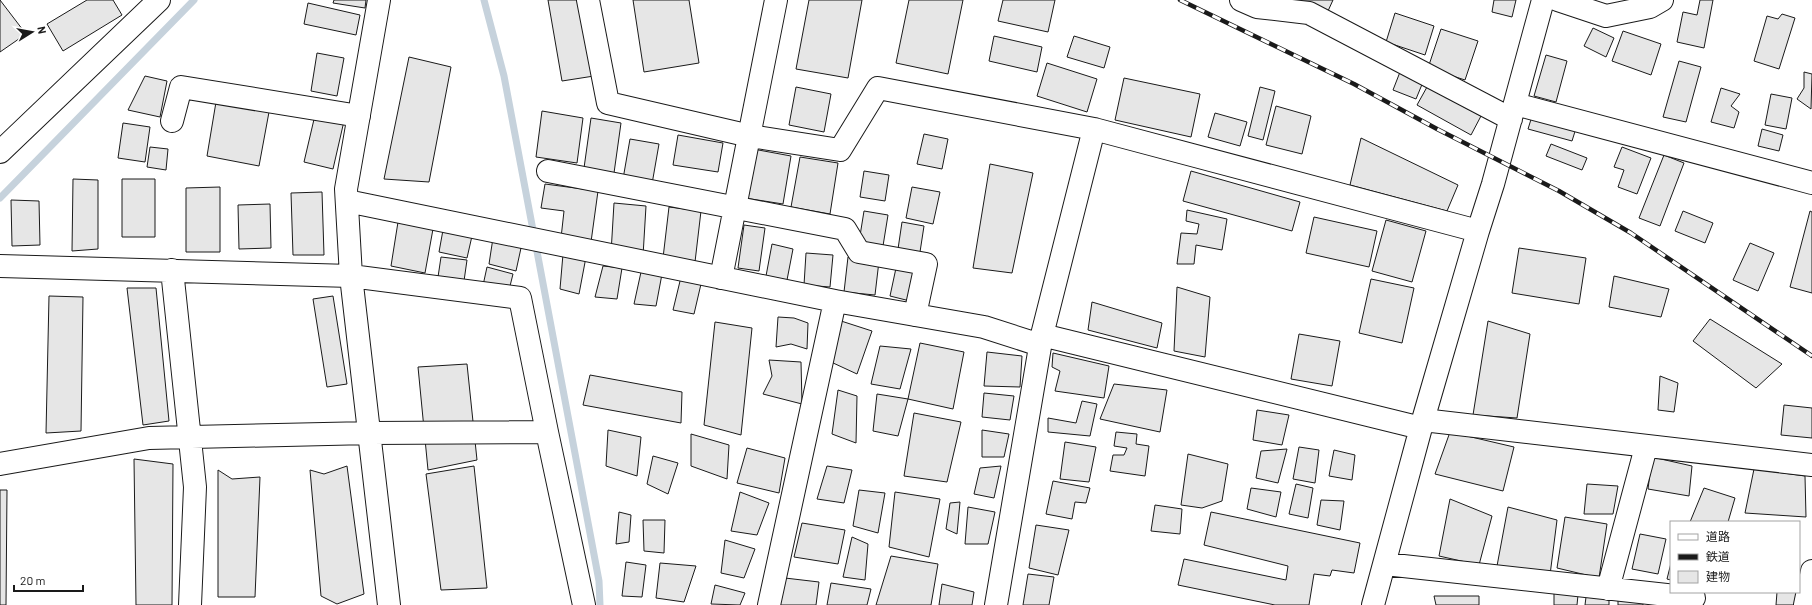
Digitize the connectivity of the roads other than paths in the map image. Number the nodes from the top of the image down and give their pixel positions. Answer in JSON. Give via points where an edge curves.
{"nodes":[{"id":1,"x":159,"y":0,"type":"edge"},
{"id":2,"x":379,"y":0,"type":"edge"},
{"id":3,"x":588,"y":0,"type":"edge"},
{"id":4,"x":776,"y":0,"type":"edge"},
{"id":5,"x":1241,"y":0,"type":"edge"},
{"id":6,"x":1543,"y":0,"type":"edge"},
{"id":7,"x":1558,"y":0,"type":"edge"},
{"id":8,"x":1662,"y":0,"type":"edge"},
{"id":9,"x":1513,"y":111,"type":"junction"},
{"id":10,"x":359,"y":116,"type":"junction"},
{"id":11,"x":172,"y":121,"type":"dead end"},
{"id":12,"x":1094,"y":129,"type":"junction"},
{"id":13,"x":750,"y":136,"type":"junction"},
{"id":14,"x":0,"y":152,"type":"edge"},
{"id":15,"x":548,"y":171,"type":"dead end"},
{"id":16,"x":1812,"y":183,"type":"edge"},
{"id":17,"x":347,"y":201,"type":"junction"},
{"id":18,"x":735,"y":206,"type":"junction"},
{"id":19,"x":1478,"y":231,"type":"junction"},
{"id":20,"x":0,"y":266,"type":"edge"},
{"id":21,"x":172,"y":270,"type":"junction"},
{"id":22,"x":351,"y":276,"type":"junction"},
{"id":23,"x":721,"y":278,"type":"junction"},
{"id":24,"x":835,"y":301,"type":"junction"},
{"id":25,"x":915,"y":315,"type":"junction"},
{"id":26,"x":1041,"y":340,"type":"junction"},
{"id":27,"x":1422,"y":424,"type":"junction"},
{"id":28,"x":547,"y":432,"type":"junction"},
{"id":29,"x":370,"y":433,"type":"junction"},
{"id":30,"x":190,"y":438,"type":"junction"},
{"id":31,"x":1646,"y":447,"type":"junction"},
{"id":32,"x":0,"y":464,"type":"edge"},
{"id":33,"x":1812,"y":464,"type":"edge"},
{"id":34,"x":1384,"y":564,"type":"junction"},
{"id":35,"x":1812,"y":571,"type":"edge"},
{"id":36,"x":1608,"y":589,"type":"junction"},
{"id":37,"x":1694,"y":598,"type":"dead end"},
{"id":38,"x":190,"y":605,"type":"edge"},
{"id":39,"x":389,"y":605,"type":"edge"},
{"id":40,"x":584,"y":605,"type":"edge"},
{"id":41,"x":769,"y":605,"type":"edge"},
{"id":42,"x":996,"y":605,"type":"edge"},
{"id":43,"x":1373,"y":605,"type":"edge"},
{"id":44,"x":1805,"y":605,"type":"edge"}],
"edges":[{"from":1,"to":14,"type":"street"},
{"from":2,"to":10,"type":"street"},
{"from":3,"to":13,"type":"street","via":[[608,103]]},
{"from":4,"to":13,"type":"street"},
{"from":5,"to":9,"type":"street","via":[[1257,7],[1309,13]]},
{"from":6,"to":9,"type":"street"},
{"from":7,"to":8,"type":"street","via":[[1606,16],[1650,7]]},
{"from":9,"to":16,"type":"street"},
{"from":9,"to":19,"type":"street"},
{"from":10,"to":11,"type":"street","via":[[181,87]]},
{"from":10,"to":17,"type":"street","via":[[346,188]]},
{"from":12,"to":13,"type":"street","via":[[878,88],[840,150]]},
{"from":12,"to":19,"type":"street"},
{"from":12,"to":26,"type":"street"},
{"from":13,"to":18,"type":"street"},
{"from":15,"to":18,"type":"street"},
{"from":17,"to":22,"type":"street"},
{"from":17,"to":23,"type":"street"},
{"from":18,"to":23,"type":"street"},
{"from":18,"to":25,"type":"street","via":[[845,229],[859,252],[926,264]]},
{"from":19,"to":27,"type":"street"},
{"from":20,"to":21,"type":"street"},
{"from":21,"to":22,"type":"street"},
{"from":21,"to":30,"type":"street"},
{"from":22,"to":28,"type":"street","via":[[520,298]]},
{"from":22,"to":29,"type":"street"},
{"from":23,"to":24,"type":"street"},
{"from":24,"to":25,"type":"street"},
{"from":24,"to":41,"type":"street"},
{"from":25,"to":26,"type":"street"},
{"from":26,"to":27,"type":"street"},
{"from":26,"to":42,"type":"street"},
{"from":27,"to":31,"type":"street"},
{"from":27,"to":34,"type":"street"},
{"from":28,"to":29,"type":"street"},
{"from":28,"to":40,"type":"street"},
{"from":29,"to":30,"type":"street"},
{"from":29,"to":39,"type":"street"},
{"from":30,"to":32,"type":"street","via":[[149,438]]},
{"from":30,"to":38,"type":"street","via":[[195,487]]},
{"from":31,"to":33,"type":"street"},
{"from":31,"to":36,"type":"street"},
{"from":34,"to":36,"type":"street"},
{"from":34,"to":43,"type":"street"},
{"from":35,"to":44,"type":"street"},
{"from":36,"to":37,"type":"street"}]}
